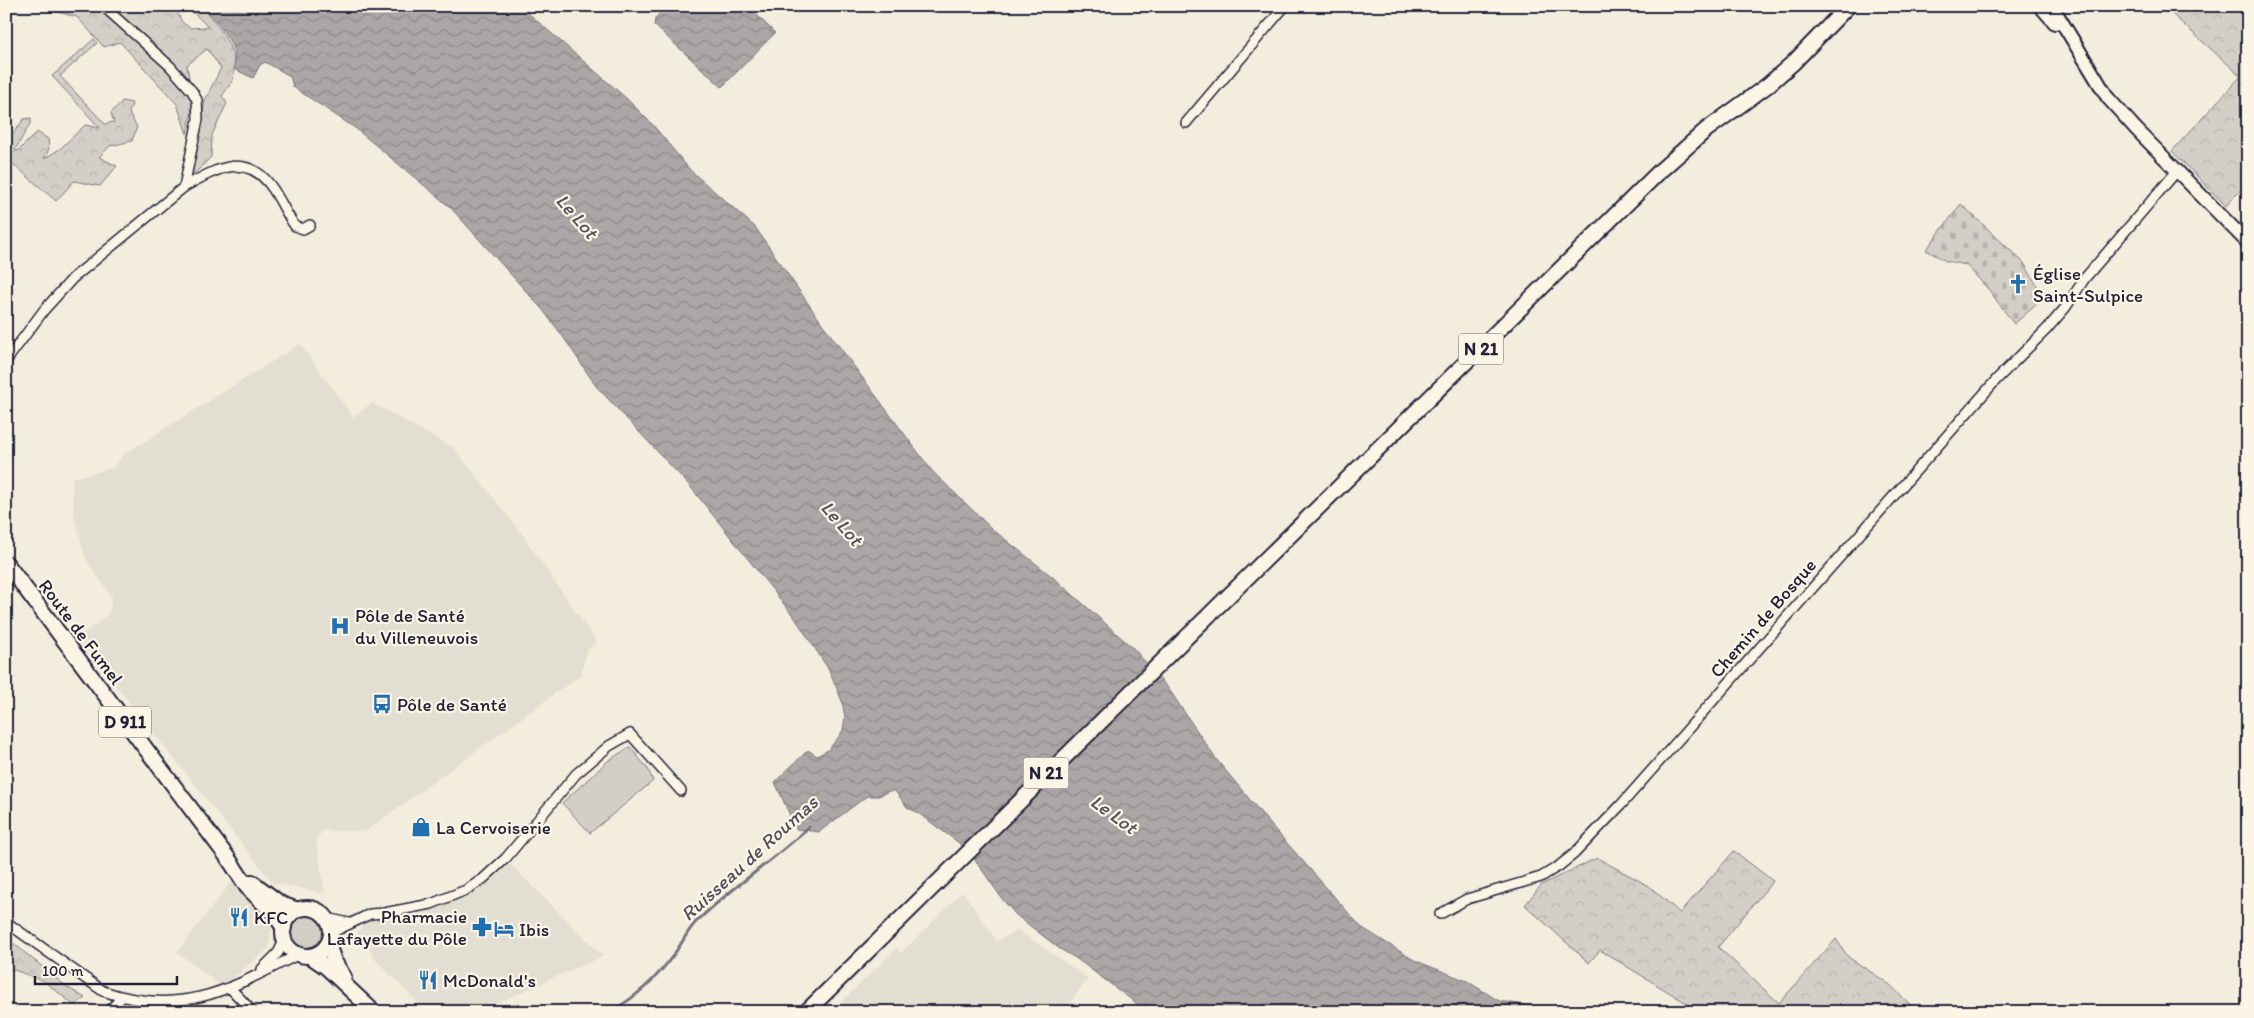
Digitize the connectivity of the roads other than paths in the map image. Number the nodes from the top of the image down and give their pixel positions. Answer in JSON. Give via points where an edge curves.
{"nodes":[{"id":1,"x":103,"y":6,"type":"edge"},
{"id":2,"x":1285,"y":6,"type":"edge"},
{"id":3,"x":1838,"y":6,"type":"edge"},
{"id":4,"x":1848,"y":6,"type":"edge"},
{"id":5,"x":2040,"y":6,"type":"edge"},
{"id":6,"x":2052,"y":6,"type":"edge"},
{"id":7,"x":1815,"y":41,"type":"junction"},
{"id":8,"x":2076,"y":48,"type":"junction"},
{"id":9,"x":1186,"y":123,"type":"dead end"},
{"id":10,"x":2177,"y":171,"type":"junction"},
{"id":11,"x":184,"y":187,"type":"junction"},
{"id":12,"x":310,"y":225,"type":"dead end"},
{"id":13,"x":2248,"y":243,"type":"edge"},
{"id":14,"x":6,"y":361,"type":"edge"},
{"id":15,"x":6,"y":563,"type":"edge"},
{"id":16,"x":681,"y":791,"type":"dead end"},
{"id":17,"x":234,"y":868,"type":"junction"},
{"id":18,"x":298,"y":910,"type":"junction"},
{"id":19,"x":1440,"y":914,"type":"dead end"},
{"id":20,"x":326,"y":918,"type":"junction"},
{"id":21,"x":6,"y":922,"type":"edge"},
{"id":22,"x":349,"y":923,"type":"junction"},
{"id":23,"x":284,"y":934,"type":"junction"},
{"id":24,"x":329,"y":939,"type":"junction"},
{"id":25,"x":304,"y":955,"type":"junction"},
{"id":26,"x":250,"y":978,"type":"junction"},
{"id":27,"x":232,"y":990,"type":"junction"},
{"id":28,"x":354,"y":992,"type":"junction"},
{"id":29,"x":120,"y":999,"type":"junction"},
{"id":30,"x":109,"y":1012,"type":"edge"},
{"id":31,"x":253,"y":1012,"type":"edge"},
{"id":32,"x":374,"y":1012,"type":"edge"},
{"id":33,"x":806,"y":1012,"type":"edge"}],
"edges":[{"from":1,"to":11,"type":"street","via":[[170,66],[194,95],[198,119]]},
{"from":2,"to":9,"type":"street"},
{"from":3,"to":7,"type":"main road","number":"N 21"},
{"from":4,"to":7,"type":"main road","number":"N 21"},
{"from":5,"to":8,"type":"main road"},
{"from":6,"to":8,"type":"main road"},
{"from":7,"to":33,"type":"main road","number":"N 21","via":[[1774,79],[1706,130],[1661,170]]},
{"from":8,"to":10,"type":"main road","via":[[2108,98]]},
{"from":10,"to":13,"type":"main road"},
{"from":10,"to":19,"type":"street","name":"Chemin de Bosque","via":[[2046,330],[1996,379],[1620,806],[1574,854],[1540,877],[1467,899]]},
{"from":11,"to":12,"type":"street","via":[[215,169],[246,168],[266,180],[295,226],[304,229]]},
{"from":11,"to":14,"type":"street","via":[[73,278]]},
{"from":15,"to":17,"type":"main road","name":"Route de Fumel","number":"D 911"},
{"from":16,"to":22,"type":"street","via":[[630,734],[576,774],[506,858],[483,880],[431,904],[370,914]]},
{"from":17,"to":18,"type":"main road","name":"Route de Fumel","number":"D 911","via":[[281,904]]},
{"from":17,"to":23,"type":"main road","name":"Route de Fumel","number":"D 911","via":[[248,888],[274,914]]},
{"from":18,"to":20,"type":"main road","via":[[317,910]]},
{"from":18,"to":23,"type":"main road","via":[[291,914]]},
{"from":20,"to":22,"type":"street"},
{"from":20,"to":24,"type":"main road"},
{"from":21,"to":29,"type":"street","via":[[90,982]]},
{"from":22,"to":24,"type":"street"},
{"from":23,"to":25,"type":"main road","via":[[289,947]]},
{"from":23,"to":26,"type":"street","via":[[278,954]]},
{"from":24,"to":25,"type":"main road","via":[[320,952]]},
{"from":24,"to":28,"type":"main road","via":[[334,961]]},
{"from":25,"to":26,"type":"street"},
{"from":25,"to":28,"type":"main road","via":[[326,967]]},
{"from":26,"to":27,"type":"street"},
{"from":27,"to":29,"type":"street","via":[[190,1004]]},
{"from":27,"to":31,"type":"street"},
{"from":28,"to":32,"type":"main road"},
{"from":29,"to":30,"type":"street"}]}
